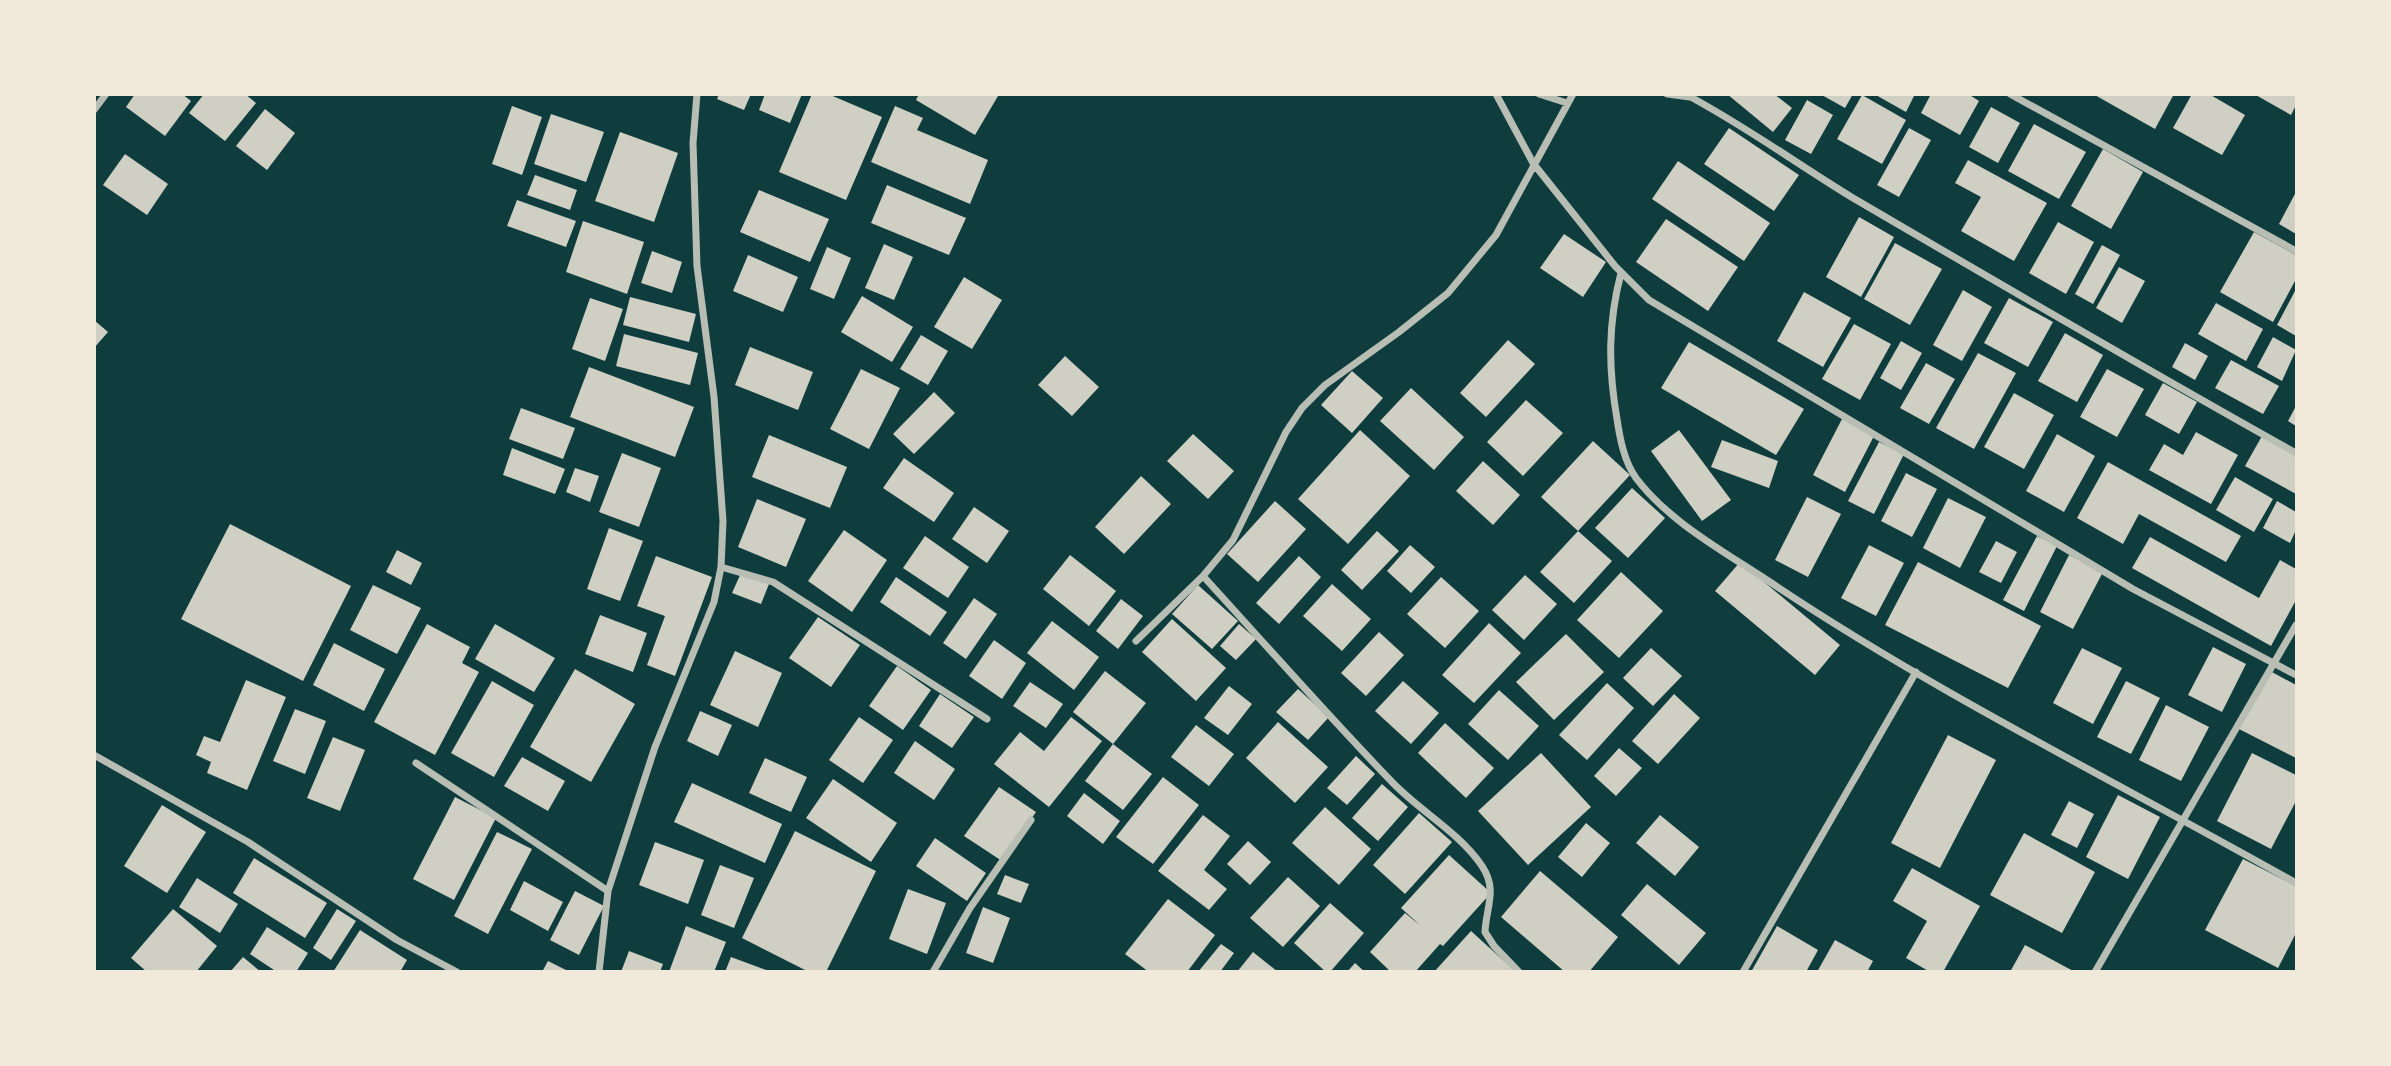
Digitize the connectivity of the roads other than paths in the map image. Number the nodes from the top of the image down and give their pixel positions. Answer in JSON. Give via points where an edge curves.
{"nodes":[{"id":1,"x":106,"y":94,"type":"edge"},
{"id":2,"x":697,"y":94,"type":"edge"},
{"id":3,"x":1496,"y":94,"type":"edge"},
{"id":4,"x":1539,"y":94,"type":"edge"},
{"id":5,"x":1573,"y":94,"type":"edge"},
{"id":6,"x":1667,"y":94,"type":"edge"},
{"id":7,"x":2010,"y":94,"type":"edge"},
{"id":8,"x":1688,"y":96,"type":"edge"},
{"id":9,"x":1567,"y":103,"type":"junction"},
{"id":10,"x":94,"y":110,"type":"edge"},
{"id":11,"x":1533,"y":163,"type":"junction"},
{"id":12,"x":2297,"y":251,"type":"edge"},
{"id":13,"x":1621,"y":273,"type":"junction"},
{"id":14,"x":2297,"y":453,"type":"edge"},
{"id":15,"x":721,"y":567,"type":"junction"},
{"id":16,"x":1203,"y":576,"type":"junction"},
{"id":17,"x":2297,"y":625,"type":"edge"},
{"id":18,"x":1136,"y":641,"type":"dead end"},
{"id":19,"x":2275,"y":662,"type":"junction"},
{"id":20,"x":1916,"y":672,"type":"junction"},
{"id":21,"x":2297,"y":675,"type":"edge"},
{"id":22,"x":986,"y":719,"type":"dead end"},
{"id":23,"x":94,"y":755,"type":"edge"},
{"id":24,"x":416,"y":763,"type":"dead end"},
{"id":25,"x":2183,"y":819,"type":"junction"},
{"id":26,"x":1031,"y":820,"type":"dead end"},
{"id":27,"x":2297,"y":883,"type":"edge"},
{"id":28,"x":608,"y":891,"type":"junction"},
{"id":29,"x":457,"y":971,"type":"edge"},
{"id":30,"x":599,"y":971,"type":"edge"},
{"id":31,"x":933,"y":971,"type":"edge"},
{"id":32,"x":1519,"y":971,"type":"edge"},
{"id":33,"x":1742,"y":971,"type":"edge"},
{"id":34,"x":2095,"y":971,"type":"edge"}],
"edges":[{"from":1,"to":10,"type":"street"},
{"from":2,"to":15,"type":"street","via":[[693,143],[697,266],[716,425],[723,521]]},
{"from":3,"to":11,"type":"street"},
{"from":4,"to":9,"type":"street"},
{"from":5,"to":9,"type":"street"},
{"from":6,"to":8,"type":"street"},
{"from":7,"to":12,"type":"street"},
{"from":8,"to":14,"type":"street","via":[[1847,194]]},
{"from":9,"to":11,"type":"street"},
{"from":11,"to":13,"type":"street"},
{"from":11,"to":16,"type":"street","via":[[1496,235],[1448,293],[1325,384],[1303,408],[1286,432],[1233,540]]},
{"from":13,"to":19,"type":"street","via":[[1649,300],[1735,354],[2133,589]]},
{"from":13,"to":20,"type":"street","via":[[1612,307],[1609,365],[1619,433],[1637,479],[1703,537]]},
{"from":15,"to":22,"type":"street","via":[[773,582]]},
{"from":15,"to":28,"type":"street","via":[[714,602],[655,747]]},
{"from":16,"to":18,"type":"street"},
{"from":16,"to":32,"type":"street","via":[[1376,766],[1482,866],[1493,891],[1485,932]]},
{"from":17,"to":19,"type":"street"},
{"from":19,"to":21,"type":"street"},
{"from":19,"to":25,"type":"street"},
{"from":20,"to":25,"type":"street"},
{"from":20,"to":33,"type":"street"},
{"from":23,"to":29,"type":"street","via":[[248,842],[397,940]]},
{"from":24,"to":28,"type":"street"},
{"from":25,"to":27,"type":"street"},
{"from":25,"to":34,"type":"street"},
{"from":26,"to":31,"type":"street"},
{"from":28,"to":30,"type":"street"}]}
